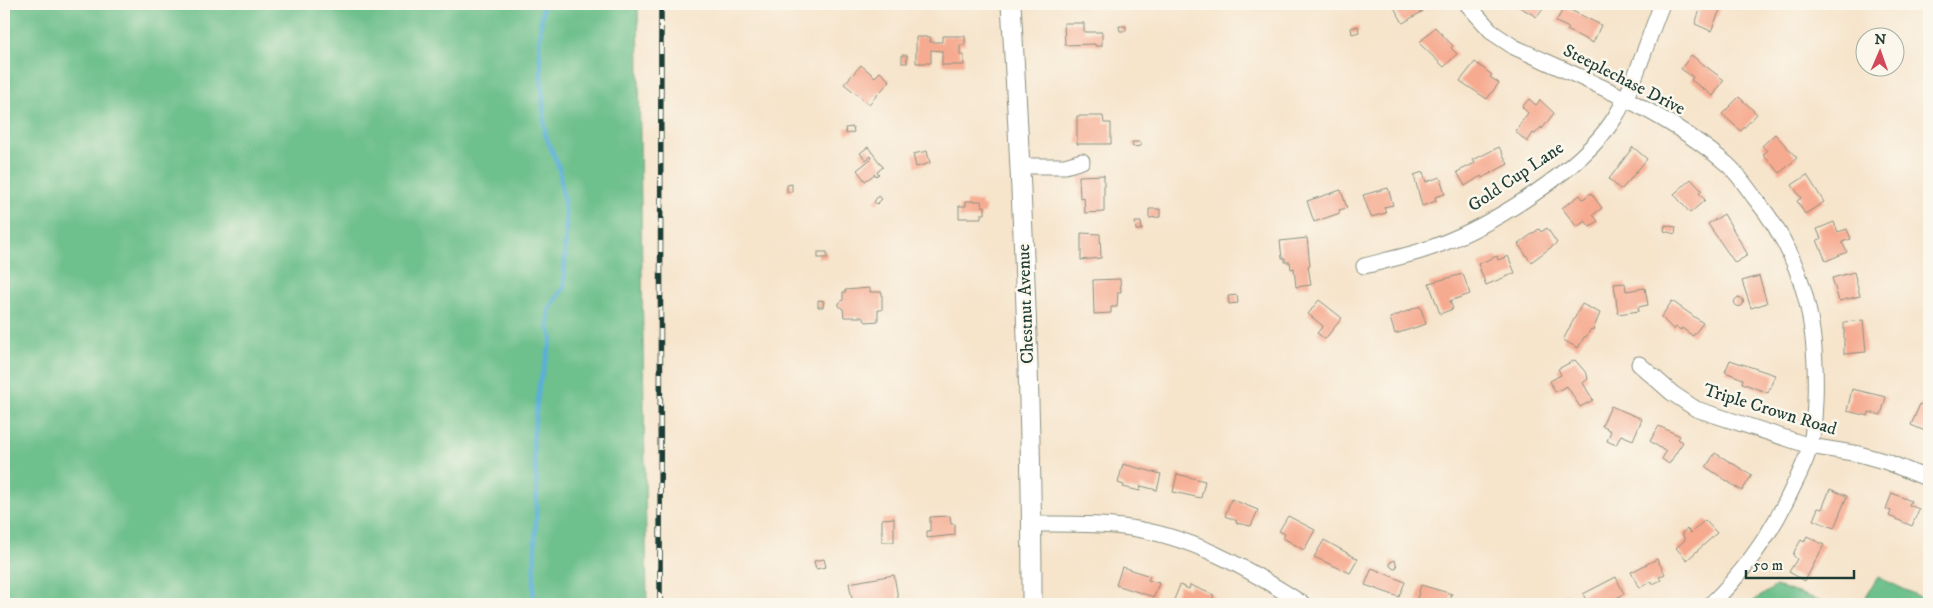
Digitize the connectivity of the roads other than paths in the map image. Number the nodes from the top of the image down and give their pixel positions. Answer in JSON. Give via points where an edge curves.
{"nodes":[{"id":1,"x":1011,"y":4,"type":"edge"},
{"id":2,"x":1467,"y":4,"type":"edge"},
{"id":3,"x":1662,"y":4,"type":"edge"},
{"id":4,"x":1625,"y":98,"type":"junction"},
{"id":5,"x":1082,"y":161,"type":"dead end"},
{"id":6,"x":1021,"y":166,"type":"junction"},
{"id":7,"x":1364,"y":266,"type":"dead end"},
{"id":8,"x":1639,"y":364,"type":"dead end"},
{"id":9,"x":1810,"y":446,"type":"junction"},
{"id":10,"x":1929,"y":479,"type":"edge"},
{"id":11,"x":1032,"y":524,"type":"junction"},
{"id":12,"x":1032,"y":604,"type":"edge"},
{"id":13,"x":1303,"y":604,"type":"edge"},
{"id":14,"x":1710,"y":604,"type":"edge"}],
"edges":[{"from":1,"to":6,"type":"street","name":"Chestnut Avenue"},
{"from":2,"to":4,"type":"street","name":"Steeplechase Drive","via":[[1493,33],[1514,47]]},
{"from":3,"to":4,"type":"street","name":"Gold Cup Lane"},
{"from":4,"to":7,"type":"street","name":"Gold Cup Lane","via":[[1614,119],[1579,159],[1521,201],[1465,233],[1432,247]]},
{"from":4,"to":9,"type":"street","name":"Steeplechase Drive","via":[[1654,112],[1730,167],[1768,213],[1784,239],[1800,276],[1814,331],[1816,372]]},
{"from":5,"to":6,"type":"street","via":[[1065,166]]},
{"from":6,"to":11,"type":"street","name":"Chestnut Avenue"},
{"from":8,"to":9,"type":"street","name":"Triple Crown Road","via":[[1672,393],[1696,408]]},
{"from":9,"to":10,"type":"street","name":"Triple Crown Road","via":[[1859,454]]},
{"from":9,"to":14,"type":"street","name":"Steeplechase Drive","via":[[1781,513],[1758,552]]},
{"from":11,"to":12,"type":"street","name":"Chestnut Avenue"},
{"from":11,"to":13,"type":"street","via":[[1108,525],[1190,542],[1252,572]]}]}
